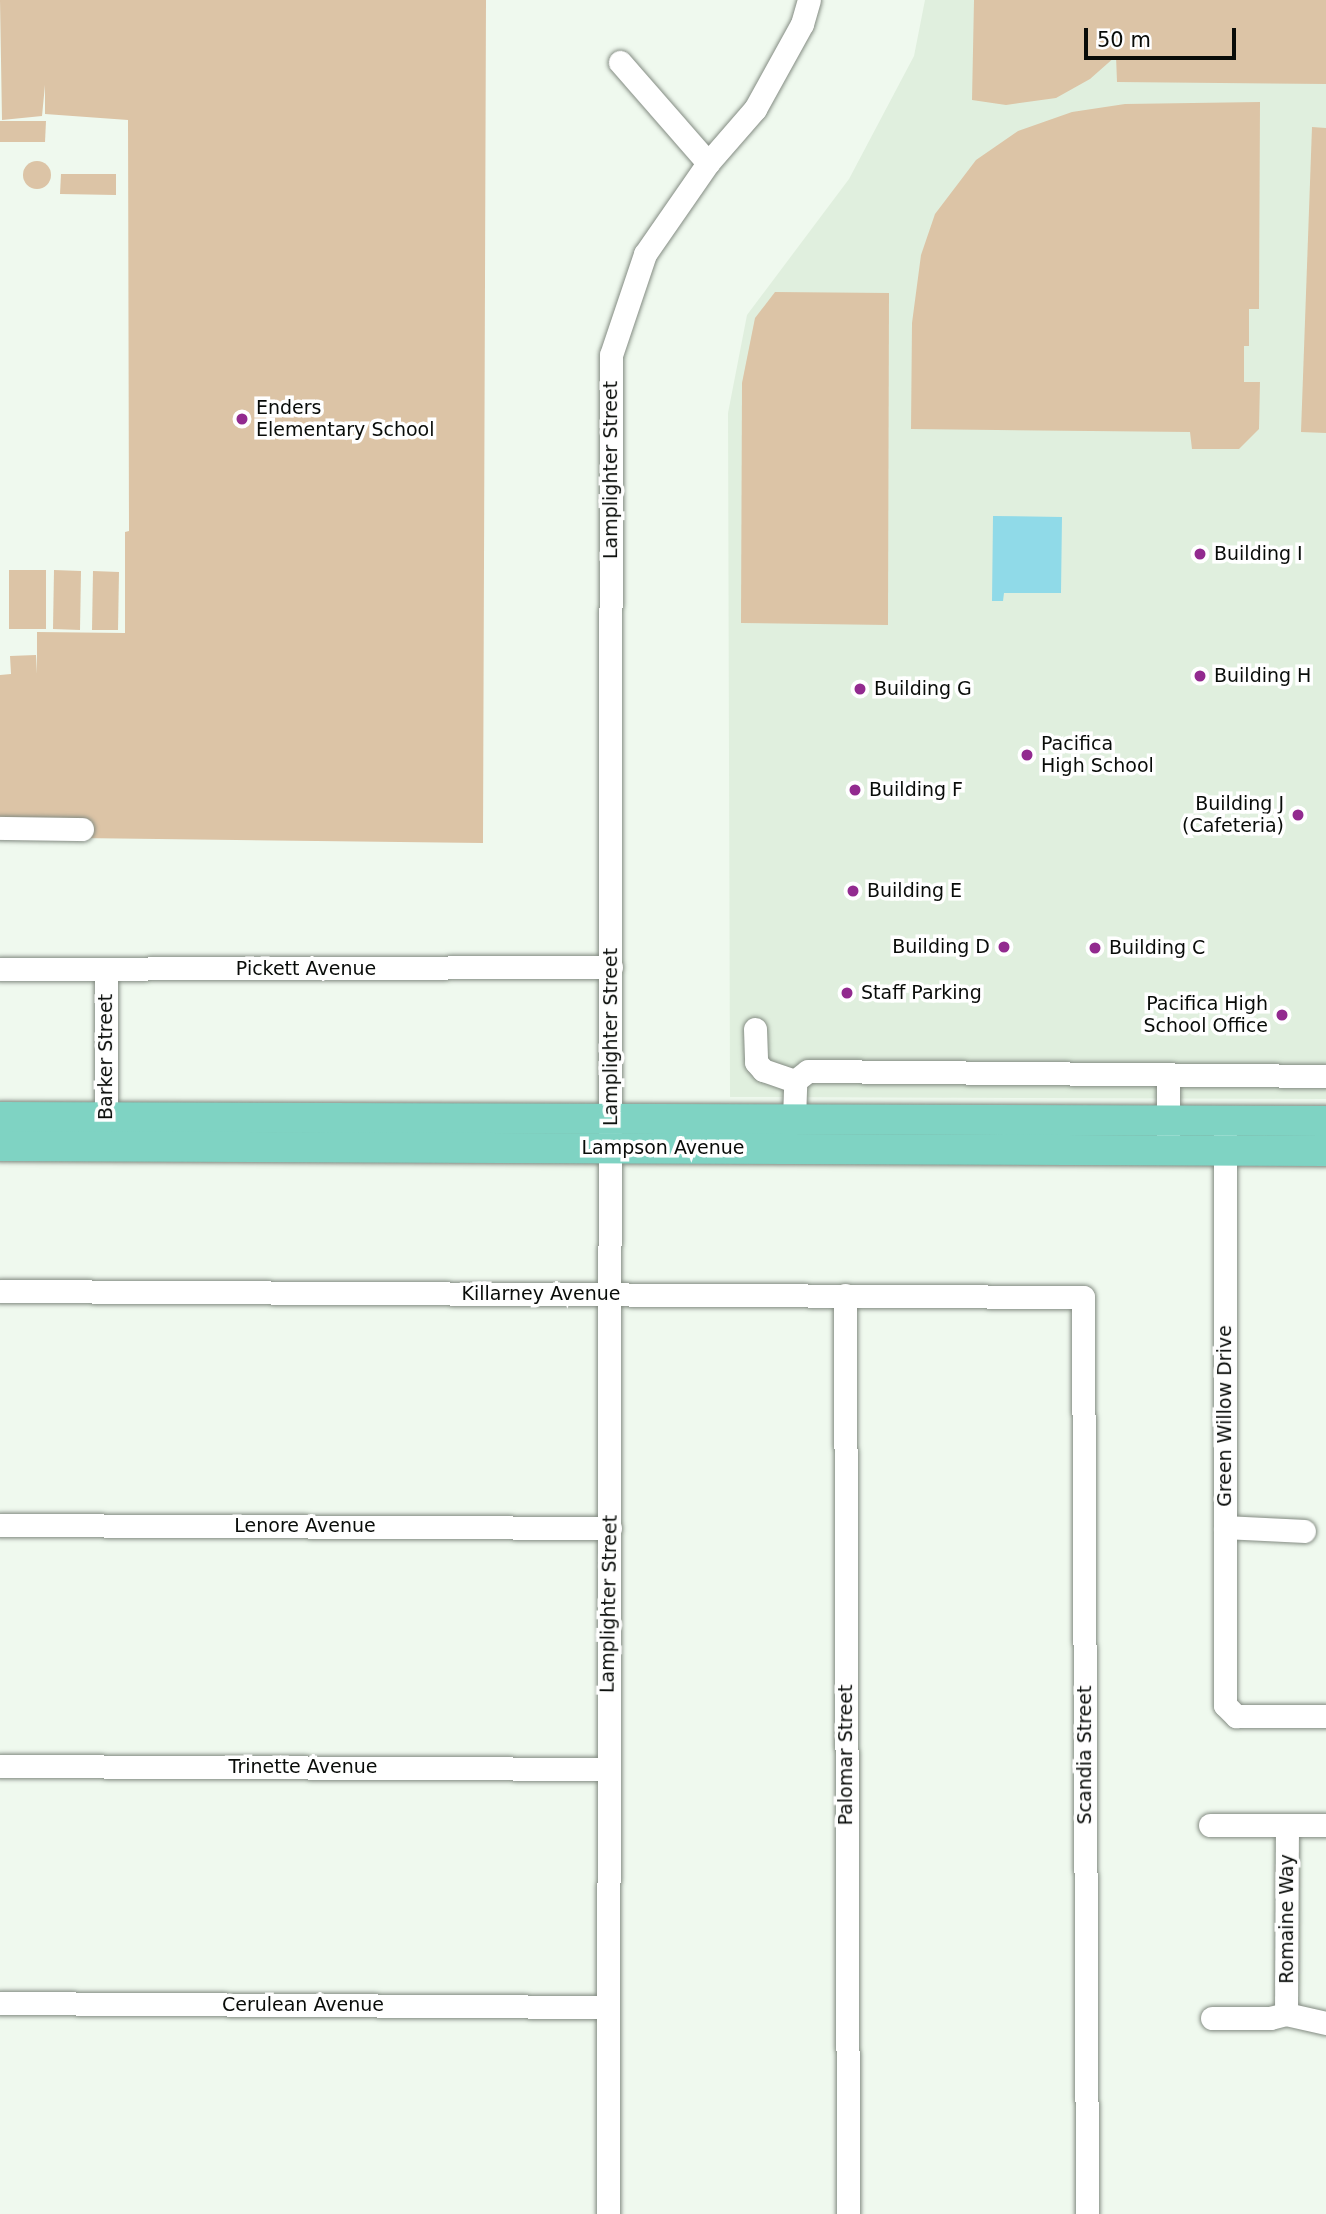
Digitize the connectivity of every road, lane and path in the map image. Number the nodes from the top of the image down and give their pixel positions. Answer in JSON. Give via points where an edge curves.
{"nodes":[{"id":1,"x":809,"y":0,"type":"edge"},
{"id":2,"x":620,"y":62,"type":"dead end"},
{"id":3,"x":708,"y":163,"type":"junction"},
{"id":4,"x":0,"y":828,"type":"edge"},
{"id":5,"x":82,"y":829,"type":"dead end"},
{"id":6,"x":611,"y":967,"type":"junction"},
{"id":7,"x":0,"y":969,"type":"edge"},
{"id":8,"x":106,"y":969,"type":"junction"},
{"id":9,"x":755,"y":1029,"type":"dead end"},
{"id":10,"x":1168,"y":1074,"type":"junction"},
{"id":11,"x":1326,"y":1076,"type":"edge"},
{"id":12,"x":795,"y":1081,"type":"junction"},
{"id":13,"x":0,"y":1117,"type":"edge"},
{"id":14,"x":794,"y":1119,"type":"junction"},
{"id":15,"x":1326,"y":1121,"type":"edge"},
{"id":16,"x":106,"y":1131,"type":"junction"},
{"id":17,"x":611,"y":1133,"type":"junction"},
{"id":18,"x":1168,"y":1134,"type":"junction"},
{"id":19,"x":1225,"y":1135,"type":"junction"},
{"id":20,"x":0,"y":1146,"type":"edge"},
{"id":21,"x":1326,"y":1151,"type":"edge"},
{"id":22,"x":0,"y":1291,"type":"edge"},
{"id":23,"x":611,"y":1294,"type":"junction"},
{"id":24,"x":845,"y":1295,"type":"junction"},
{"id":25,"x":1083,"y":1297,"type":"joint"},
{"id":26,"x":0,"y":1525,"type":"edge"},
{"id":27,"x":1225,"y":1527,"type":"junction"},
{"id":28,"x":610,"y":1528,"type":"junction"},
{"id":29,"x":1304,"y":1531,"type":"dead end"},
{"id":30,"x":1326,"y":1716,"type":"edge"},
{"id":31,"x":0,"y":1766,"type":"edge"},
{"id":32,"x":606,"y":1769,"type":"junction"},
{"id":33,"x":1210,"y":1825,"type":"dead end"},
{"id":34,"x":1287,"y":1825,"type":"junction"},
{"id":35,"x":1326,"y":1825,"type":"edge"},
{"id":36,"x":0,"y":2003,"type":"edge"},
{"id":37,"x":606,"y":2007,"type":"junction"},
{"id":38,"x":1286,"y":2014,"type":"junction"},
{"id":39,"x":1212,"y":2018,"type":"dead end"},
{"id":40,"x":1326,"y":2023,"type":"edge"},
{"id":41,"x":608,"y":2214,"type":"edge"},
{"id":42,"x":848,"y":2214,"type":"edge"},
{"id":43,"x":1087,"y":2214,"type":"edge"}],
"edges":[{"from":1,"to":3,"type":"street","name":"Lamplighter Street","via":[[802,24],[755,109]]},
{"from":2,"to":3,"type":"street"},
{"from":3,"to":6,"type":"street","name":"Lamplighter Street","via":[[645,254],[611,355]]},
{"from":4,"to":5,"type":"street"},
{"from":6,"to":8,"type":"street","name":"Pickett Avenue"},
{"from":6,"to":17,"type":"street","name":"Lamplighter Street"},
{"from":7,"to":8,"type":"street","name":"Pickett Avenue"},
{"from":8,"to":16,"type":"street","name":"Barker Street"},
{"from":9,"to":12,"type":"street","via":[[756,1062],[763,1070]]},
{"from":10,"to":11,"type":"street"},
{"from":10,"to":12,"type":"street","via":[[808,1071]]},
{"from":10,"to":18,"type":"street"},
{"from":12,"to":14,"type":"street"},
{"from":13,"to":16,"type":"main road","name":"Lampson Avenue"},
{"from":14,"to":17,"type":"main road","name":"Lampson Avenue"},
{"from":14,"to":18,"type":"main road","name":"Lampson Avenue"},
{"from":15,"to":19,"type":"main road","name":"Lampson Avenue"},
{"from":16,"to":17,"type":"main road","name":"Lampson Avenue"},
{"from":16,"to":20,"type":"main road","name":"Lampson Avenue"},
{"from":17,"to":18,"type":"main road","name":"Lampson Avenue"},
{"from":17,"to":23,"type":"street","name":"Lamplighter Street"},
{"from":18,"to":19,"type":"main road","name":"Lampson Avenue"},
{"from":19,"to":21,"type":"main road","name":"Lampson Avenue"},
{"from":19,"to":27,"type":"street","name":"Green Willow Drive"},
{"from":22,"to":23,"type":"street","name":"Killarney Avenue"},
{"from":23,"to":24,"type":"street","name":"Killarney Avenue"},
{"from":23,"to":28,"type":"street","name":"Lamplighter Street"},
{"from":24,"to":25,"type":"street","name":"Killarney Avenue"},
{"from":24,"to":42,"type":"street","name":"Palomar Street"},
{"from":25,"to":43,"type":"street","name":"Scandia Street"},
{"from":26,"to":28,"type":"street","name":"Lenore Avenue"},
{"from":27,"to":29,"type":"street"},
{"from":27,"to":30,"type":"street","name":"Green Willow Drive","via":[[1228,1712],[1236,1716]]},
{"from":28,"to":32,"type":"street","name":"Lamplighter Street"},
{"from":31,"to":32,"type":"street","name":"Trinette Avenue"},
{"from":32,"to":37,"type":"street","name":"Lamplighter Street"},
{"from":33,"to":34,"type":"street"},
{"from":34,"to":35,"type":"street"},
{"from":34,"to":38,"type":"street","name":"Romaine Way"},
{"from":36,"to":37,"type":"street","name":"Cerulean Avenue"},
{"from":37,"to":41,"type":"street","name":"Lamplighter Street"},
{"from":38,"to":39,"type":"street"},
{"from":38,"to":40,"type":"street"}]}
